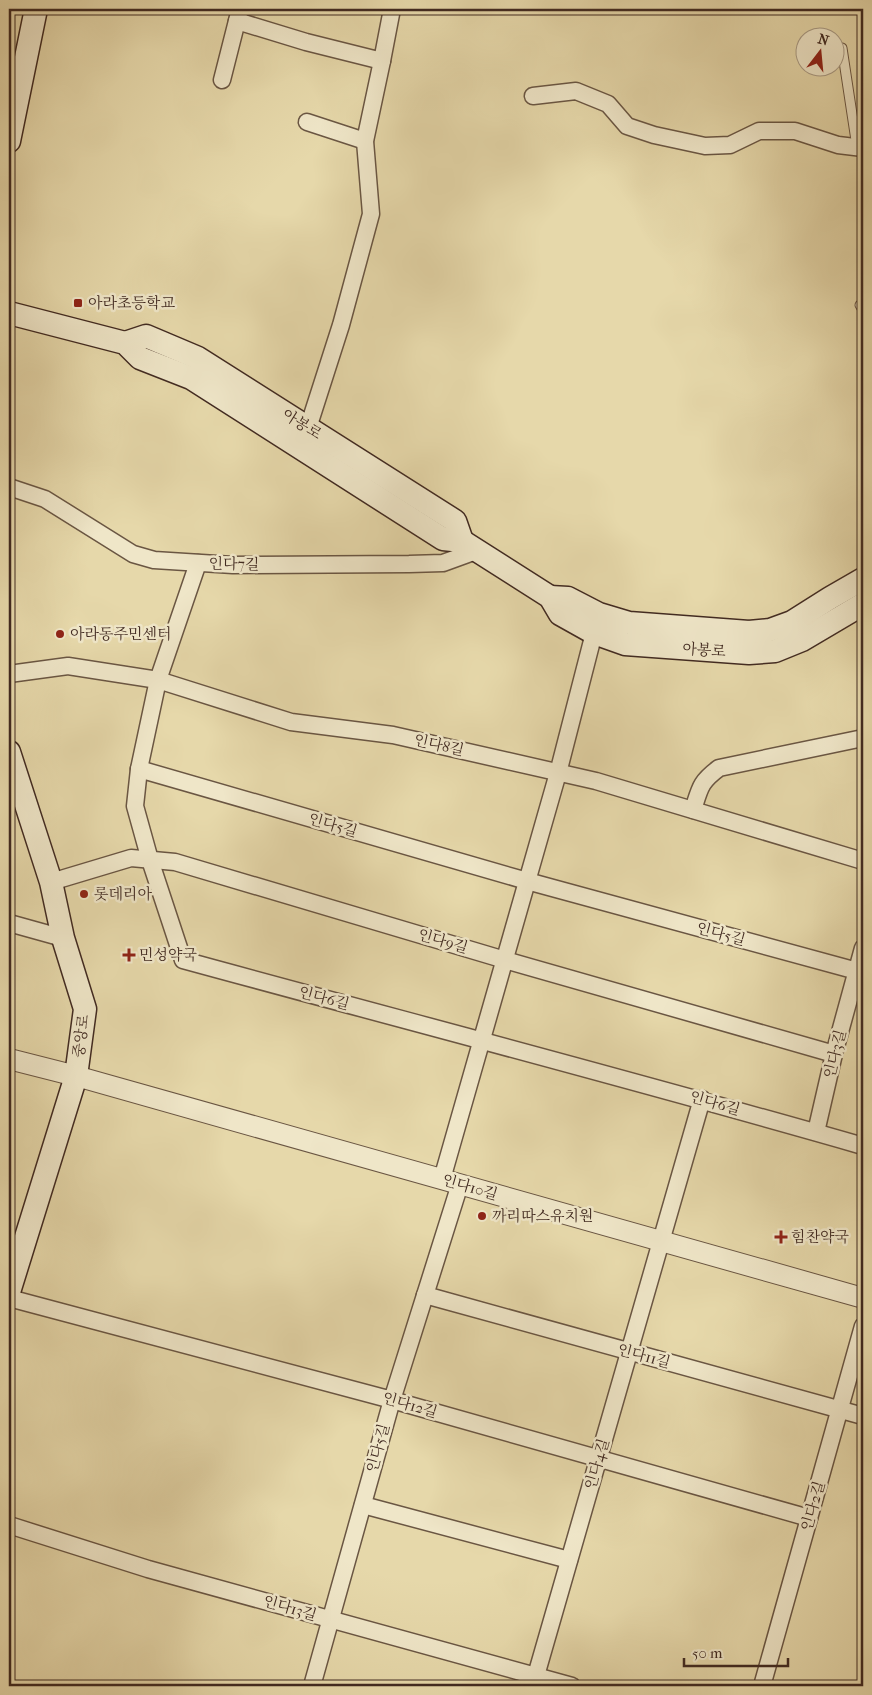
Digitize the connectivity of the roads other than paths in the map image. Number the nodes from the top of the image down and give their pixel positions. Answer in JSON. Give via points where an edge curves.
{"nodes":[{"id":1,"x":36,"y":9,"type":"edge"},
{"id":2,"x":392,"y":9,"type":"edge"},
{"id":3,"x":239,"y":15,"type":"edge"},
{"id":4,"x":844,"y":59,"type":"edge"},
{"id":5,"x":382,"y":61,"type":"junction"},
{"id":6,"x":222,"y":80,"type":"dead end"},
{"id":7,"x":533,"y":96,"type":"dead end"},
{"id":8,"x":307,"y":122,"type":"dead end"},
{"id":9,"x":9,"y":141,"type":"edge"},
{"id":10,"x":365,"y":141,"type":"junction"},
{"id":11,"x":860,"y":148,"type":"edge"},
{"id":12,"x":9,"y":313,"type":"edge"},
{"id":13,"x":125,"y":343,"type":"junction"},
{"id":14,"x":308,"y":428,"type":"junction"},
{"id":15,"x":9,"y":487,"type":"edge"},
{"id":16,"x":469,"y":546,"type":"junction"},
{"id":17,"x":198,"y":563,"type":"junction"},
{"id":18,"x":550,"y":597,"type":"junction"},
{"id":19,"x":860,"y":597,"type":"edge"},
{"id":20,"x":594,"y":633,"type":"junction"},
{"id":21,"x":9,"y":674,"type":"edge"},
{"id":22,"x":158,"y":680,"type":"junction"},
{"id":23,"x":863,"y":738,"type":"edge"},
{"id":24,"x":11,"y":764,"type":"edge"},
{"id":25,"x":139,"y":769,"type":"junction"},
{"id":26,"x":558,"y":773,"type":"junction"},
{"id":27,"x":693,"y":810,"type":"junction"},
{"id":28,"x":150,"y":860,"type":"junction"},
{"id":29,"x":863,"y":861,"type":"edge"},
{"id":30,"x":527,"y":881,"type":"junction"},
{"id":31,"x":51,"y":882,"type":"junction"},
{"id":32,"x":9,"y":923,"type":"edge"},
{"id":33,"x":63,"y":938,"type":"junction"},
{"id":34,"x":863,"y":948,"type":"edge"},
{"id":35,"x":505,"y":960,"type":"junction"},
{"id":36,"x":857,"y":971,"type":"junction"},
{"id":37,"x":481,"y":1041,"type":"junction"},
{"id":38,"x":834,"y":1054,"type":"junction"},
{"id":39,"x":9,"y":1059,"type":"edge"},
{"id":40,"x":76,"y":1076,"type":"junction"},
{"id":41,"x":702,"y":1099,"type":"junction"},
{"id":42,"x":816,"y":1132,"type":"junction"},
{"id":43,"x":863,"y":1146,"type":"edge"},
{"id":44,"x":451,"y":1181,"type":"junction"},
{"id":45,"x":662,"y":1241,"type":"junction"},
{"id":46,"x":9,"y":1292,"type":"edge"},
{"id":47,"x":425,"y":1295,"type":"junction"},
{"id":48,"x":9,"y":1298,"type":"edge"},
{"id":49,"x":863,"y":1298,"type":"edge"},
{"id":50,"x":863,"y":1326,"type":"edge"},
{"id":51,"x":630,"y":1352,"type":"junction"},
{"id":52,"x":392,"y":1400,"type":"junction"},
{"id":53,"x":840,"y":1409,"type":"junction"},
{"id":54,"x":863,"y":1416,"type":"edge"},
{"id":55,"x":599,"y":1459,"type":"junction"},
{"id":56,"x":362,"y":1506,"type":"junction"},
{"id":57,"x":809,"y":1518,"type":"junction"},
{"id":58,"x":9,"y":1525,"type":"edge"},
{"id":59,"x":570,"y":1560,"type":"junction"},
{"id":60,"x":331,"y":1620,"type":"junction"},
{"id":61,"x":534,"y":1681,"type":"edge"},
{"id":62,"x":312,"y":1686,"type":"edge"},
{"id":63,"x":572,"y":1686,"type":"edge"},
{"id":64,"x":762,"y":1686,"type":"edge"}],
"edges":[{"from":1,"to":9,"type":"main road"},
{"from":2,"to":5,"type":"street"},
{"from":3,"to":5,"type":"street","via":[[306,42]]},
{"from":3,"to":6,"type":"street"},
{"from":4,"to":11,"type":"lane"},
{"from":5,"to":10,"type":"street"},
{"from":7,"to":11,"type":"street","via":[[576,91],[608,104],[628,126],[705,146],[730,145],[759,131],[795,131],[838,145]]},
{"from":8,"to":10,"type":"street"},
{"from":10,"to":14,"type":"street","via":[[371,214]]},
{"from":12,"to":13,"type":"main road","name":"아봉로"},
{"from":13,"to":14,"type":"main road","name":"아봉로","via":[[146,336],[198,358]]},
{"from":13,"to":16,"type":"main road","name":"아봉로","via":[[140,358],[191,378],[443,538]]},
{"from":14,"to":16,"type":"main road","name":"아봉로","via":[[454,521]]},
{"from":15,"to":17,"type":"street","name":"인다7길","via":[[45,499],[133,554],[154,560]]},
{"from":16,"to":17,"type":"street","name":"인다7길","via":[[443,563]]},
{"from":16,"to":18,"type":"main road","name":"아봉로"},
{"from":17,"to":22,"type":"street","name":"인다6길"},
{"from":18,"to":19,"type":"main road","name":"아봉로","via":[[568,598],[599,614],[628,623],[749,632],[770,630]]},
{"from":18,"to":20,"type":"main road","name":"아봉로","via":[[560,614]]},
{"from":19,"to":20,"type":"main road","name":"아봉로","via":[[802,640],[775,651],[749,653],[625,644]]},
{"from":20,"to":26,"type":"street","name":"인다5길"},
{"from":21,"to":22,"type":"street","name":"인다8길","via":[[68,666]]},
{"from":22,"to":25,"type":"street","name":"인다6길"},
{"from":22,"to":26,"type":"street","name":"인다8길","via":[[291,722],[393,735]]},
{"from":23,"to":27,"type":"street","via":[[718,768],[700,788]]},
{"from":24,"to":31,"type":"main road","name":"중앙로"},
{"from":25,"to":28,"type":"street","name":"인다6길","via":[[135,806]]},
{"from":25,"to":30,"type":"street","name":"인다5길"},
{"from":26,"to":27,"type":"street","name":"인다8길"},
{"from":26,"to":30,"type":"street","name":"인다5길"},
{"from":27,"to":29,"type":"street","name":"인다8길"},
{"from":28,"to":31,"type":"street","name":"인다9길","via":[[131,858]]},
{"from":28,"to":35,"type":"street","name":"인다9길","via":[[175,862]]},
{"from":28,"to":37,"type":"street","name":"인다6길","via":[[183,960]]},
{"from":30,"to":35,"type":"street","name":"인다5길"},
{"from":30,"to":36,"type":"street","name":"인다5길"},
{"from":31,"to":33,"type":"main road","name":"중앙로"},
{"from":32,"to":33,"type":"street"},
{"from":33,"to":40,"type":"main road","name":"중앙로","via":[[85,1009]]},
{"from":34,"to":36,"type":"street","name":"인다3길"},
{"from":35,"to":37,"type":"street","name":"인다5길"},
{"from":35,"to":38,"type":"street","name":"인다9길"},
{"from":36,"to":38,"type":"street","name":"인다3길"},
{"from":37,"to":41,"type":"street","name":"인다6길"},
{"from":37,"to":44,"type":"street","name":"인다5길"},
{"from":38,"to":42,"type":"street","name":"인다3길"},
{"from":39,"to":40,"type":"street","name":"인다10길"},
{"from":40,"to":44,"type":"street","name":"인다10길"},
{"from":40,"to":46,"type":"main road","name":"중앙로"},
{"from":41,"to":42,"type":"street","name":"인다6길"},
{"from":41,"to":45,"type":"street","name":"인다4길"},
{"from":42,"to":43,"type":"street","name":"인다6길"},
{"from":44,"to":45,"type":"street","name":"인다10길"},
{"from":44,"to":47,"type":"street","name":"인다5길"},
{"from":45,"to":49,"type":"street","name":"인다10길"},
{"from":45,"to":51,"type":"street","name":"인다4길"},
{"from":47,"to":51,"type":"street","name":"인다11길"},
{"from":47,"to":52,"type":"street","name":"인다5길"},
{"from":48,"to":52,"type":"street","name":"인다12길"},
{"from":50,"to":53,"type":"street","name":"인다2길"},
{"from":51,"to":53,"type":"street","name":"인다11길"},
{"from":51,"to":55,"type":"street","name":"인다4길"},
{"from":52,"to":55,"type":"street","name":"인다12길"},
{"from":52,"to":56,"type":"street","name":"인다5길"},
{"from":53,"to":54,"type":"street","name":"인다11길"},
{"from":53,"to":57,"type":"street","name":"인다2길"},
{"from":55,"to":57,"type":"street","name":"인다12길"},
{"from":55,"to":59,"type":"street","name":"인다4길"},
{"from":56,"to":59,"type":"street"},
{"from":56,"to":60,"type":"street","name":"인다5길"},
{"from":57,"to":64,"type":"street","name":"인다2길"},
{"from":58,"to":60,"type":"street","name":"인다13길","via":[[148,1569]]},
{"from":59,"to":61,"type":"street","name":"인다4길"},
{"from":60,"to":61,"type":"street","name":"인다13길"},
{"from":60,"to":62,"type":"street","name":"인다5길"},
{"from":61,"to":63,"type":"street","name":"인다13길"}]}
